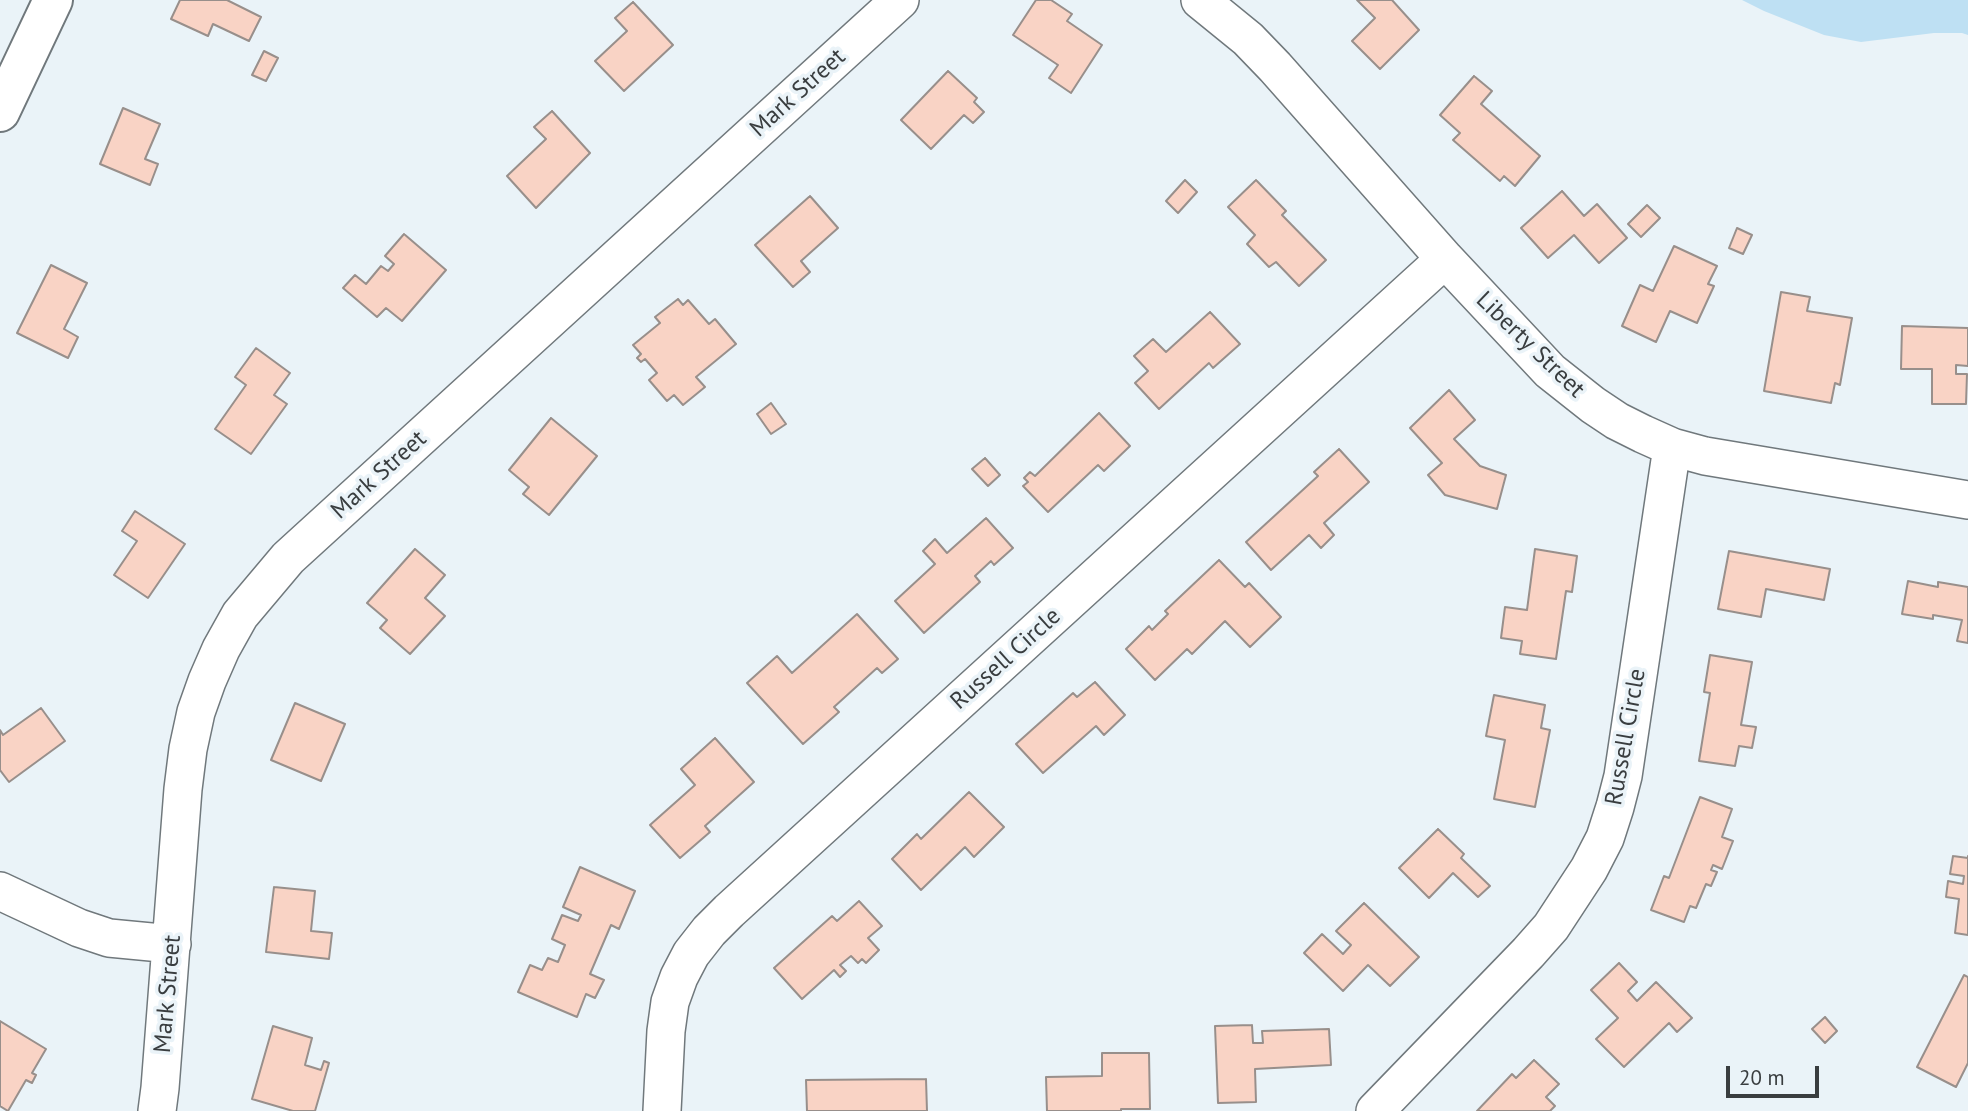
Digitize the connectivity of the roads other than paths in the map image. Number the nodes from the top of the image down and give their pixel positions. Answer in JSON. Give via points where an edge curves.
{"nodes":[{"id":1,"x":53,"y":0,"type":"edge"},
{"id":2,"x":900,"y":0,"type":"edge"},
{"id":3,"x":1200,"y":0,"type":"edge"},
{"id":4,"x":0,"y":112,"type":"edge"},
{"id":5,"x":1445,"y":259,"type":"junction"},
{"id":6,"x":1672,"y":447,"type":"junction"},
{"id":7,"x":1968,"y":500,"type":"edge"},
{"id":8,"x":0,"y":891,"type":"edge"},
{"id":9,"x":172,"y":944,"type":"junction"},
{"id":10,"x":157,"y":1111,"type":"edge"},
{"id":11,"x":662,"y":1111,"type":"edge"},
{"id":12,"x":1375,"y":1111,"type":"edge"}],
"edges":[{"from":1,"to":4,"type":"main road"},
{"from":2,"to":9,"type":"street","name":"Mark Street","via":[[288,558],[240,615],[207,681],[188,749]]},
{"from":3,"to":5,"type":"street","name":"Liberty Street","via":[[1248,39]]},
{"from":5,"to":6,"type":"street","name":"Liberty Street","via":[[1550,371],[1617,421]]},
{"from":5,"to":11,"type":"street","name":"Russell Circle","via":[[709,931],[691,954],[670,1002]]},
{"from":6,"to":7,"type":"street","name":"Liberty Street"},
{"from":6,"to":12,"type":"street","name":"Russell Circle","via":[[1623,776],[1605,838],[1551,927]]},
{"from":8,"to":9,"type":"street","via":[[109,938]]},
{"from":9,"to":10,"type":"street","name":"Mark Street"}]}
